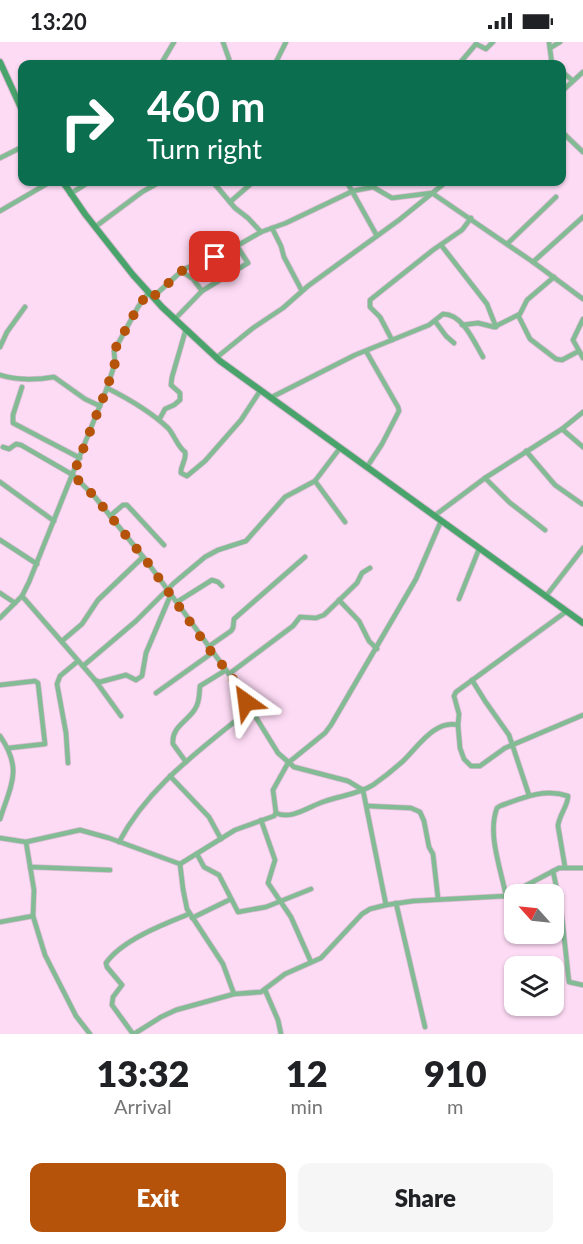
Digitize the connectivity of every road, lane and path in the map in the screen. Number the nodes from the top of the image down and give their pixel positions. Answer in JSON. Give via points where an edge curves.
{"nodes":[{"id":1,"x":174,"y":42,"type":"edge"},
{"id":2,"x":223,"y":42,"type":"edge"},
{"id":3,"x":286,"y":42,"type":"edge"},
{"id":4,"x":493,"y":42,"type":"edge"},
{"id":5,"x":560,"y":42,"type":"edge"},
{"id":6,"x":475,"y":43,"type":"edge"},
{"id":7,"x":549,"y":45,"type":"edge"},
{"id":8,"x":230,"y":58,"type":"dead end"},
{"id":9,"x":163,"y":60,"type":"edge"},
{"id":10,"x":277,"y":60,"type":"edge"},
{"id":11,"x":462,"y":60,"type":"edge"},
{"id":12,"x":551,"y":60,"type":"edge"},
{"id":13,"x":1,"y":65,"type":"edge"},
{"id":14,"x":583,"y":72,"type":"edge"},
{"id":15,"x":566,"y":75,"type":"edge"},
{"id":16,"x":572,"y":80,"type":"junction"},
{"id":17,"x":566,"y":87,"type":"edge"},
{"id":18,"x":18,"y":101,"type":"edge"},
{"id":19,"x":566,"y":136,"type":"edge"},
{"id":20,"x":18,"y":149,"type":"edge"},
{"id":21,"x":583,"y":152,"type":"edge"},
{"id":22,"x":0,"y":158,"type":"edge"},
{"id":23,"x":43,"y":186,"type":"edge"},
{"id":24,"x":65,"y":186,"type":"edge"},
{"id":25,"x":83,"y":186,"type":"edge"},
{"id":26,"x":153,"y":186,"type":"edge"},
{"id":27,"x":216,"y":186,"type":"edge"},
{"id":28,"x":249,"y":186,"type":"edge"},
{"id":29,"x":350,"y":186,"type":"edge"},
{"id":30,"x":439,"y":186,"type":"edge"},
{"id":31,"x":353,"y":191,"type":"junction"},
{"id":32,"x":70,"y":194,"type":"junction"},
{"id":33,"x":432,"y":194,"type":"junction"},
{"id":34,"x":556,"y":198,"type":"dead end"},
{"id":35,"x":230,"y":202,"type":"junction"},
{"id":36,"x":0,"y":212,"type":"edge"},
{"id":37,"x":583,"y":217,"type":"edge"},
{"id":38,"x":471,"y":218,"type":"junction"},
{"id":39,"x":95,"y":227,"type":"junction"},
{"id":40,"x":272,"y":228,"type":"junction"},
{"id":41,"x":261,"y":232,"type":"junction"},
{"id":42,"x":377,"y":236,"type":"junction"},
{"id":43,"x":507,"y":244,"type":"junction"},
{"id":44,"x":441,"y":245,"type":"junction"},
{"id":45,"x":237,"y":246,"type":"junction"},
{"id":46,"x":533,"y":262,"type":"junction"},
{"id":47,"x":181,"y":271,"type":"junction"},
{"id":48,"x":554,"y":277,"type":"junction"},
{"id":49,"x":202,"y":291,"type":"junction"},
{"id":50,"x":302,"y":291,"type":"junction"},
{"id":51,"x":151,"y":295,"type":"junction"},
{"id":52,"x":583,"y":298,"type":"edge"},
{"id":53,"x":25,"y":307,"type":"dead end"},
{"id":54,"x":518,"y":315,"type":"junction"},
{"id":55,"x":175,"y":319,"type":"junction"},
{"id":56,"x":583,"y":319,"type":"edge"},
{"id":57,"x":435,"y":321,"type":"junction"},
{"id":58,"x":462,"y":325,"type":"junction"},
{"id":59,"x":496,"y":327,"type":"junction"},
{"id":60,"x":186,"y":329,"type":"junction"},
{"id":61,"x":392,"y":340,"type":"junction"},
{"id":62,"x":454,"y":343,"type":"dead end"},
{"id":63,"x":0,"y":347,"type":"edge"},
{"id":64,"x":366,"y":351,"type":"junction"},
{"id":65,"x":579,"y":351,"type":"junction"},
{"id":66,"x":483,"y":357,"type":"dead end"},
{"id":67,"x":216,"y":358,"type":"junction"},
{"id":68,"x":583,"y":358,"type":"edge"},
{"id":69,"x":0,"y":375,"type":"edge"},
{"id":70,"x":22,"y":387,"type":"dead end"},
{"id":71,"x":107,"y":388,"type":"junction"},
{"id":72,"x":260,"y":391,"type":"junction"},
{"id":73,"x":270,"y":398,"type":"junction"},
{"id":74,"x":100,"y":406,"type":"junction"},
{"id":75,"x":583,"y":412,"type":"edge"},
{"id":76,"x":159,"y":420,"type":"junction"},
{"id":77,"x":562,"y":429,"type":"junction"},
{"id":78,"x":3,"y":447,"type":"dead end"},
{"id":79,"x":583,"y":447,"type":"edge"},
{"id":80,"x":340,"y":448,"type":"junction"},
{"id":81,"x":526,"y":451,"type":"junction"},
{"id":82,"x":80,"y":458,"type":"junction"},
{"id":83,"x":367,"y":467,"type":"junction"},
{"id":84,"x":73,"y":475,"type":"junction"},
{"id":85,"x":485,"y":478,"type":"junction"},
{"id":86,"x":315,"y":480,"type":"junction"},
{"id":87,"x":0,"y":482,"type":"edge"},
{"id":88,"x":582,"y":504,"type":"edge"},
{"id":89,"x":110,"y":516,"type":"junction"},
{"id":90,"x":434,"y":516,"type":"junction"},
{"id":91,"x":54,"y":521,"type":"junction"},
{"id":92,"x":441,"y":521,"type":"junction"},
{"id":93,"x":345,"y":522,"type":"dead end"},
{"id":94,"x":546,"y":530,"type":"dead end"},
{"id":95,"x":0,"y":540,"type":"edge"},
{"id":96,"x":164,"y":545,"type":"dead end"},
{"id":97,"x":583,"y":548,"type":"edge"},
{"id":98,"x":480,"y":549,"type":"junction"},
{"id":99,"x":143,"y":557,"type":"junction"},
{"id":100,"x":305,"y":557,"type":"dead end"},
{"id":101,"x":37,"y":564,"type":"junction"},
{"id":102,"x":370,"y":568,"type":"dead end"},
{"id":103,"x":222,"y":586,"type":"dead end"},
{"id":104,"x":169,"y":592,"type":"junction"},
{"id":105,"x":0,"y":593,"type":"edge"},
{"id":106,"x":22,"y":596,"type":"junction"},
{"id":107,"x":546,"y":596,"type":"junction"},
{"id":108,"x":459,"y":599,"type":"dead end"},
{"id":109,"x":339,"y":600,"type":"junction"},
{"id":110,"x":177,"y":602,"type":"junction"},
{"id":111,"x":15,"y":603,"type":"junction"},
{"id":112,"x":567,"y":611,"type":"junction"},
{"id":113,"x":0,"y":618,"type":"edge"},
{"id":114,"x":583,"y":623,"type":"edge"},
{"id":115,"x":62,"y":641,"type":"junction"},
{"id":116,"x":208,"y":647,"type":"junction"},
{"id":117,"x":377,"y":649,"type":"junction"},
{"id":118,"x":212,"y":653,"type":"junction"},
{"id":119,"x":78,"y":661,"type":"junction"},
{"id":120,"x":83,"y":666,"type":"junction"},
{"id":121,"x":228,"y":672,"type":"junction"},
{"id":122,"x":95,"y":680,"type":"junction"},
{"id":123,"x":472,"y":680,"type":"junction"},
{"id":124,"x":0,"y":685,"type":"edge"},
{"id":125,"x":156,"y":693,"type":"dead end"},
{"id":126,"x":250,"y":709,"type":"junction"},
{"id":127,"x":583,"y":715,"type":"edge"},
{"id":128,"x":121,"y":716,"type":"dead end"},
{"id":129,"x":458,"y":725,"type":"junction"},
{"id":130,"x":0,"y":736,"type":"edge"},
{"id":131,"x":514,"y":745,"type":"junction"},
{"id":132,"x":9,"y":748,"type":"junction"},
{"id":133,"x":186,"y":762,"type":"junction"},
{"id":134,"x":68,"y":763,"type":"dead end"},
{"id":135,"x":288,"y":763,"type":"junction"},
{"id":136,"x":170,"y":776,"type":"junction"},
{"id":137,"x":363,"y":790,"type":"junction"},
{"id":138,"x":529,"y":795,"type":"junction"},
{"id":139,"x":368,"y":806,"type":"junction"},
{"id":140,"x":276,"y":813,"type":"junction"},
{"id":141,"x":0,"y":819,"type":"edge"},
{"id":142,"x":261,"y":820,"type":"junction"},
{"id":143,"x":0,"y":838,"type":"edge"},
{"id":144,"x":221,"y":839,"type":"junction"},
{"id":145,"x":26,"y":842,"type":"junction"},
{"id":146,"x":119,"y":842,"type":"junction"},
{"id":147,"x":197,"y":854,"type":"junction"},
{"id":148,"x":180,"y":864,"type":"junction"},
{"id":149,"x":30,"y":867,"type":"junction"},
{"id":150,"x":565,"y":867,"type":"junction"},
{"id":151,"x":583,"y":868,"type":"edge"},
{"id":152,"x":110,"y":870,"type":"dead end"},
{"id":153,"x":553,"y":871,"type":"junction"},
{"id":154,"x":529,"y":884,"type":"edge"},
{"id":155,"x":504,"y":886,"type":"edge"},
{"id":156,"x":311,"y":890,"type":"dead end"},
{"id":157,"x":504,"y":896,"type":"edge"},
{"id":158,"x":438,"y":898,"type":"junction"},
{"id":159,"x":231,"y":899,"type":"junction"},
{"id":160,"x":281,"y":901,"type":"junction"},
{"id":161,"x":396,"y":903,"type":"junction"},
{"id":162,"x":386,"y":905,"type":"junction"},
{"id":163,"x":33,"y":916,"type":"junction"},
{"id":164,"x":191,"y":916,"type":"junction"},
{"id":165,"x":0,"y":922,"type":"edge"},
{"id":166,"x":311,"y":962,"type":"junction"},
{"id":167,"x":583,"y":985,"type":"edge"},
{"id":168,"x":265,"y":990,"type":"junction"},
{"id":169,"x":234,"y":994,"type":"junction"},
{"id":170,"x":425,"y":1027,"type":"dead end"},
{"id":171,"x":90,"y":1034,"type":"edge"},
{"id":172,"x":133,"y":1034,"type":"edge"},
{"id":173,"x":281,"y":1034,"type":"edge"}],
"edges":[{"from":1,"to":9,"type":"street"},
{"from":2,"to":8,"type":"street"},
{"from":3,"to":10,"type":"street"},
{"from":4,"to":6,"type":"street","via":[[486,49]]},
{"from":5,"to":7,"type":"street"},
{"from":6,"to":11,"type":"street"},
{"from":7,"to":12,"type":"street"},
{"from":13,"to":18,"type":"street"},
{"from":14,"to":16,"type":"street"},
{"from":15,"to":16,"type":"street"},
{"from":16,"to":17,"type":"street"},
{"from":19,"to":21,"type":"street"},
{"from":20,"to":22,"type":"street"},
{"from":23,"to":36,"type":"street"},
{"from":24,"to":32,"type":"street"},
{"from":25,"to":32,"type":"street"},
{"from":26,"to":39,"type":"street"},
{"from":27,"to":35,"type":"street"},
{"from":28,"to":35,"type":"street"},
{"from":29,"to":31,"type":"street"},
{"from":30,"to":33,"type":"street"},
{"from":31,"to":33,"type":"street","via":[[373,187],[392,198]]},
{"from":31,"to":40,"type":"street"},
{"from":31,"to":42,"type":"street"},
{"from":32,"to":39,"type":"street"},
{"from":33,"to":38,"type":"street"},
{"from":33,"to":42,"type":"street"},
{"from":34,"to":43,"type":"street"},
{"from":35,"to":41,"type":"street"},
{"from":37,"to":46,"type":"street"},
{"from":38,"to":43,"type":"street"},
{"from":38,"to":44,"type":"street"},
{"from":39,"to":51,"type":"street"},
{"from":40,"to":41,"type":"street"},
{"from":40,"to":50,"type":"street"},
{"from":41,"to":45,"type":"street"},
{"from":42,"to":50,"type":"street"},
{"from":43,"to":46,"type":"street"},
{"from":44,"to":59,"type":"street","via":[[487,304]]},
{"from":44,"to":61,"type":"street","via":[[370,300],[370,307]]},
{"from":45,"to":47,"type":"street"},
{"from":45,"to":49,"type":"street","via":[[248,263]]},
{"from":46,"to":48,"type":"street"},
{"from":47,"to":49,"type":"street"},
{"from":47,"to":51,"type":"street"},
{"from":48,"to":52,"type":"street"},
{"from":48,"to":54,"type":"street","via":[[527,300]]},
{"from":49,"to":55,"type":"street"},
{"from":50,"to":67,"type":"street"},
{"from":51,"to":55,"type":"street"},
{"from":51,"to":71,"type":"street","via":[[138,307],[114,351],[115,363]]},
{"from":53,"to":63,"type":"street"},
{"from":54,"to":59,"type":"street"},
{"from":54,"to":65,"type":"street","via":[[530,339],[556,360]]},
{"from":55,"to":60,"type":"street"},
{"from":56,"to":65,"type":"street","via":[[573,336]]},
{"from":57,"to":58,"type":"street","via":[[447,314]]},
{"from":57,"to":61,"type":"street"},
{"from":57,"to":62,"type":"street"},
{"from":58,"to":59,"type":"street"},
{"from":58,"to":66,"type":"street"},
{"from":60,"to":67,"type":"street"},
{"from":60,"to":76,"type":"street","via":[[171,385],[180,393],[180,399],[165,409]]},
{"from":61,"to":64,"type":"street"},
{"from":64,"to":73,"type":"street"},
{"from":64,"to":83,"type":"street","via":[[399,411]]},
{"from":65,"to":68,"type":"street"},
{"from":67,"to":72,"type":"street"},
{"from":69,"to":74,"type":"street","via":[[17,380],[54,377]]},
{"from":70,"to":82,"type":"street","via":[[13,423]]},
{"from":71,"to":74,"type":"street"},
{"from":71,"to":76,"type":"street"},
{"from":72,"to":73,"type":"street"},
{"from":72,"to":76,"type":"street","via":[[241,420],[187,476],[181,474],[184,452]]},
{"from":73,"to":80,"type":"street"},
{"from":74,"to":82,"type":"street"},
{"from":75,"to":77,"type":"street"},
{"from":77,"to":79,"type":"street"},
{"from":77,"to":81,"type":"street"},
{"from":78,"to":84,"type":"street","via":[[9,449],[18,443]]},
{"from":80,"to":83,"type":"street"},
{"from":80,"to":86,"type":"street"},
{"from":81,"to":85,"type":"street"},
{"from":81,"to":88,"type":"street","via":[[555,484]]},
{"from":82,"to":84,"type":"street"},
{"from":83,"to":90,"type":"street"},
{"from":84,"to":89,"type":"street"},
{"from":84,"to":91,"type":"street"},
{"from":85,"to":90,"type":"street"},
{"from":85,"to":94,"type":"street"},
{"from":86,"to":93,"type":"street"},
{"from":86,"to":104,"type":"street","via":[[285,497],[246,541],[205,557]]},
{"from":87,"to":91,"type":"street"},
{"from":89,"to":96,"type":"street","via":[[127,505]]},
{"from":89,"to":99,"type":"street"},
{"from":90,"to":92,"type":"street"},
{"from":91,"to":101,"type":"street"},
{"from":92,"to":98,"type":"street"},
{"from":92,"to":117,"type":"street","via":[[416,579]]},
{"from":95,"to":101,"type":"street"},
{"from":97,"to":107,"type":"street"},
{"from":98,"to":107,"type":"street"},
{"from":98,"to":108,"type":"street"},
{"from":99,"to":104,"type":"street"},
{"from":99,"to":115,"type":"street"},
{"from":100,"to":116,"type":"street","via":[[234,619],[231,631]]},
{"from":101,"to":106,"type":"street"},
{"from":102,"to":109,"type":"street"},
{"from":103,"to":110,"type":"street","via":[[212,580]]},
{"from":104,"to":110,"type":"street"},
{"from":104,"to":120,"type":"street"},
{"from":104,"to":122,"type":"street","via":[[142,676],[136,680],[126,675]]},
{"from":105,"to":111,"type":"street"},
{"from":106,"to":111,"type":"street"},
{"from":106,"to":115,"type":"street"},
{"from":107,"to":112,"type":"street"},
{"from":109,"to":117,"type":"street"},
{"from":109,"to":121,"type":"street","via":[[320,618],[300,617]]},
{"from":110,"to":116,"type":"street"},
{"from":111,"to":113,"type":"street"},
{"from":112,"to":114,"type":"street"},
{"from":112,"to":123,"type":"street"},
{"from":115,"to":119,"type":"street"},
{"from":116,"to":118,"type":"street"},
{"from":117,"to":135,"type":"street","via":[[325,733]]},
{"from":118,"to":121,"type":"street"},
{"from":118,"to":125,"type":"street"},
{"from":119,"to":120,"type":"street"},
{"from":119,"to":134,"type":"street","via":[[60,676],[57,684]]},
{"from":120,"to":122,"type":"street"},
{"from":121,"to":126,"type":"street"},
{"from":121,"to":133,"type":"street","via":[[200,686],[195,710],[174,734],[173,744]]},
{"from":122,"to":128,"type":"street"},
{"from":123,"to":129,"type":"street","via":[[454,694]]},
{"from":123,"to":131,"type":"street"},
{"from":124,"to":132,"type":"street","via":[[38,682],[42,704],[45,744]]},
{"from":126,"to":133,"type":"street"},
{"from":126,"to":135,"type":"street"},
{"from":127,"to":131,"type":"street"},
{"from":129,"to":131,"type":"street","via":[[462,755],[471,766],[480,766]]},
{"from":129,"to":137,"type":"street","via":[[433,731],[400,763]]},
{"from":130,"to":132,"type":"street"},
{"from":131,"to":138,"type":"street"},
{"from":132,"to":141,"type":"street","via":[[14,782]]},
{"from":133,"to":136,"type":"street"},
{"from":135,"to":137,"type":"street","via":[[348,781]]},
{"from":135,"to":140,"type":"street","via":[[273,790]]},
{"from":136,"to":144,"type":"street","via":[[209,817]]},
{"from":136,"to":146,"type":"street","via":[[133,817]]},
{"from":137,"to":139,"type":"street"},
{"from":137,"to":140,"type":"street","via":[[299,812],[283,816]]},
{"from":138,"to":150,"type":"street","via":[[568,796],[558,819]]},
{"from":138,"to":155,"type":"street","via":[[495,810],[495,841]]},
{"from":139,"to":158,"type":"street","via":[[411,808],[422,814],[433,854]]},
{"from":139,"to":162,"type":"street"},
{"from":140,"to":142,"type":"street"},
{"from":142,"to":144,"type":"street"},
{"from":142,"to":160,"type":"street","via":[[274,860],[267,880]]},
{"from":143,"to":145,"type":"street"},
{"from":144,"to":147,"type":"street"},
{"from":145,"to":146,"type":"street","via":[[80,830]]},
{"from":145,"to":149,"type":"street"},
{"from":146,"to":148,"type":"street"},
{"from":147,"to":148,"type":"street"},
{"from":147,"to":159,"type":"street","via":[[204,867],[219,875]]},
{"from":148,"to":164,"type":"street"},
{"from":149,"to":152,"type":"street"},
{"from":149,"to":163,"type":"street"},
{"from":150,"to":151,"type":"street"},
{"from":150,"to":153,"type":"street"},
{"from":153,"to":154,"type":"street"},
{"from":153,"to":167,"type":"street","via":[[569,982]]},
{"from":156,"to":160,"type":"street"},
{"from":157,"to":158,"type":"street"},
{"from":158,"to":161,"type":"street"},
{"from":159,"to":160,"type":"street","via":[[240,912]]},
{"from":159,"to":164,"type":"street"},
{"from":160,"to":166,"type":"street"},
{"from":161,"to":162,"type":"street"},
{"from":161,"to":170,"type":"street"},
{"from":162,"to":166,"type":"street","via":[[362,914],[326,953]]},
{"from":163,"to":165,"type":"street"},
{"from":163,"to":171,"type":"street","via":[[51,968]]},
{"from":164,"to":169,"type":"street","via":[[223,964]]},
{"from":164,"to":172,"type":"street","via":[[166,923],[133,941],[106,963],[122,985],[112,1005]]},
{"from":166,"to":168,"type":"street","via":[[285,974]]},
{"from":168,"to":169,"type":"street"},
{"from":168,"to":173,"type":"street"},
{"from":169,"to":172,"type":"street","via":[[176,1010]]}]}
